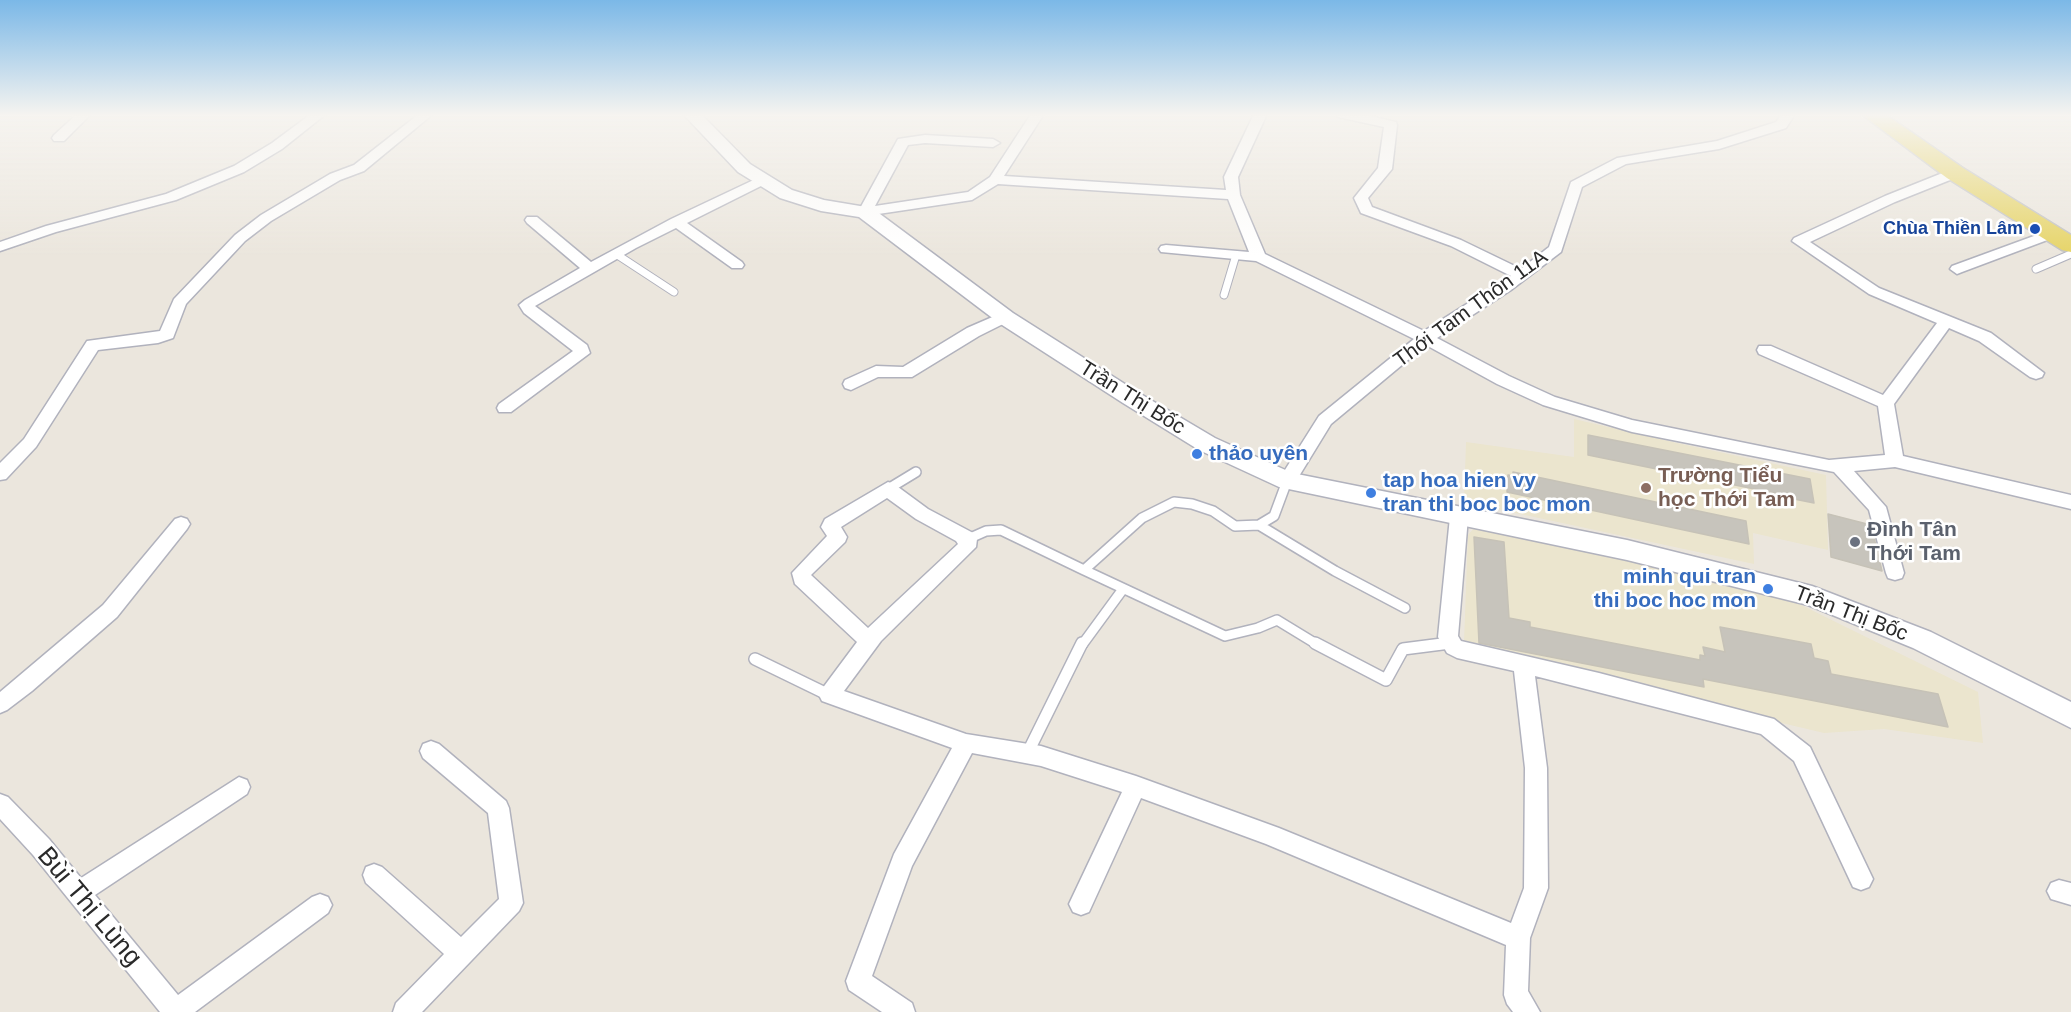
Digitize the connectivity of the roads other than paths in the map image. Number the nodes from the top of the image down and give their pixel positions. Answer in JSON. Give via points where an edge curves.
{"nodes":[{"id":1,"x":252,"y":161,"type":"edge"},
{"id":2,"x":368,"y":161,"type":"edge"},
{"id":3,"x":737,"y":161,"type":"edge"},
{"id":4,"x":893,"y":161,"type":"edge"},
{"id":5,"x":1007,"y":161,"type":"edge"},
{"id":6,"x":1239,"y":161,"type":"edge"},
{"id":7,"x":1386,"y":161,"type":"edge"},
{"id":8,"x":1622,"y":161,"type":"edge"},
{"id":9,"x":1937,"y":161,"type":"edge"},
{"id":10,"x":1960,"y":161,"type":"edge"},
{"id":11,"x":1954,"y":173,"type":"junction"},
{"id":12,"x":762,"y":180,"type":"junction"},
{"id":13,"x":995,"y":180,"type":"junction"},
{"id":14,"x":1233,"y":195,"type":"junction"},
{"id":15,"x":865,"y":212,"type":"junction"},
{"id":16,"x":532,"y":220,"type":"dead end"},
{"id":17,"x":676,"y":222,"type":"junction"},
{"id":18,"x":2065,"y":236,"type":"edge"},
{"id":19,"x":0,"y":247,"type":"edge"},
{"id":20,"x":1166,"y":249,"type":"dead end"},
{"id":21,"x":616,"y":254,"type":"junction"},
{"id":22,"x":2071,"y":254,"type":"edge"},
{"id":23,"x":1236,"y":255,"type":"junction"},
{"id":24,"x":1259,"y":257,"type":"junction"},
{"id":25,"x":737,"y":265,"type":"dead end"},
{"id":26,"x":590,"y":269,"type":"junction"},
{"id":27,"x":1957,"y":269,"type":"dead end"},
{"id":28,"x":2036,"y":269,"type":"dead end"},
{"id":29,"x":1522,"y":275,"type":"junction"},
{"id":30,"x":674,"y":292,"type":"dead end"},
{"id":31,"x":1224,"y":295,"type":"dead end"},
{"id":32,"x":1004,"y":317,"type":"junction"},
{"id":33,"x":1946,"y":321,"type":"junction"},
{"id":34,"x":1425,"y":338,"type":"junction"},
{"id":35,"x":1765,"y":350,"type":"dead end"},
{"id":36,"x":2036,"y":373,"type":"dead end"},
{"id":37,"x":851,"y":384,"type":"dead end"},
{"id":38,"x":1886,"y":403,"type":"junction"},
{"id":39,"x":505,"y":408,"type":"dead end"},
{"id":40,"x":1895,"y":460,"type":"junction"},
{"id":41,"x":1838,"y":465,"type":"junction"},
{"id":42,"x":916,"y":472,"type":"dead end"},
{"id":43,"x":0,"y":474,"type":"edge"},
{"id":44,"x":1287,"y":481,"type":"junction"},
{"id":45,"x":888,"y":489,"type":"junction"},
{"id":46,"x":2071,"y":502,"type":"edge"},
{"id":47,"x":1459,"y":517,"type":"junction"},
{"id":48,"x":181,"y":524,"type":"dead end"},
{"id":49,"x":1258,"y":525,"type":"junction"},
{"id":50,"x":968,"y":539,"type":"junction"},
{"id":51,"x":1084,"y":570,"type":"junction"},
{"id":52,"x":1895,"y":573,"type":"dead end"},
{"id":53,"x":1123,"y":590,"type":"junction"},
{"id":54,"x":1405,"y":608,"type":"dead end"},
{"id":55,"x":869,"y":641,"type":"junction"},
{"id":56,"x":1451,"y":643,"type":"junction"},
{"id":57,"x":755,"y":659,"type":"dead end"},
{"id":58,"x":1523,"y":665,"type":"junction"},
{"id":59,"x":829,"y":694,"type":"junction"},
{"id":60,"x":0,"y":704,"type":"edge"},
{"id":61,"x":2071,"y":716,"type":"edge"},
{"id":62,"x":966,"y":743,"type":"junction"},
{"id":63,"x":431,"y":751,"type":"dead end"},
{"id":64,"x":1027,"y":754,"type":"junction"},
{"id":65,"x":1136,"y":786,"type":"junction"},
{"id":66,"x":239,"y":787,"type":"dead end"},
{"id":67,"x":0,"y":804,"type":"edge"},
{"id":68,"x":374,"y":875,"type":"dead end"},
{"id":69,"x":1861,"y":879,"type":"dead end"},
{"id":70,"x":78,"y":893,"type":"junction"},
{"id":71,"x":1081,"y":904,"type":"dead end"},
{"id":72,"x":320,"y":905,"type":"dead end"},
{"id":73,"x":1518,"y":938,"type":"junction"},
{"id":74,"x":462,"y":954,"type":"junction"},
{"id":75,"x":1524,"y":1010,"type":"edge"},
{"id":76,"x":176,"y":1012,"type":"edge"},
{"id":77,"x":405,"y":1012,"type":"edge"},
{"id":78,"x":903,"y":1012,"type":"edge"}],
"edges":[{"from":1,"to":19,"type":"street","via":[[197,187]]},
{"from":2,"to":43,"type":"street","via":[[266,218],[240,238],[179,303],[166,334],[158,339],[93,345],[30,443]]},
{"from":3,"to":12,"type":"street","name":"Trần Thị Bốc"},
{"from":4,"to":15,"type":"street"},
{"from":5,"to":13,"type":"street"},
{"from":6,"to":14,"type":"street","via":[[1231,177]]},
{"from":7,"to":29,"type":"street","via":[[1385,169],[1361,198],[1366,210],[1456,243]]},
{"from":8,"to":29,"type":"street","name":"Thới Tam Thôn 11A","via":[[1576,184],[1556,249]]},
{"from":9,"to":11,"type":"main road"},
{"from":10,"to":18,"type":"main road"},
{"from":11,"to":18,"type":"main road"},
{"from":11,"to":33,"type":"street","via":[[1799,241],[1874,291]]},
{"from":12,"to":15,"type":"street","name":"Trần Thị Bốc","via":[[786,194],[821,205]]},
{"from":12,"to":17,"type":"street"},
{"from":13,"to":14,"type":"street"},
{"from":13,"to":15,"type":"street","via":[[972,196]]},
{"from":14,"to":24,"type":"street"},
{"from":15,"to":32,"type":"street","name":"Trần Thị Bốc"},
{"from":16,"to":26,"type":"street"},
{"from":17,"to":21,"type":"street"},
{"from":17,"to":25,"type":"street"},
{"from":18,"to":27,"type":"street"},
{"from":20,"to":23,"type":"street"},
{"from":21,"to":26,"type":"street"},
{"from":21,"to":30,"type":"lane"},
{"from":22,"to":28,"type":"lane"},
{"from":23,"to":24,"type":"street"},
{"from":23,"to":31,"type":"lane"},
{"from":24,"to":34,"type":"street"},
{"from":26,"to":39,"type":"street","via":[[527,305],[582,353]]},
{"from":29,"to":34,"type":"street","name":"Thới Tam Thôn 11A"},
{"from":32,"to":37,"type":"street","via":[[906,373],[872,372]]},
{"from":32,"to":44,"type":"street","name":"Trần Thị Bốc","via":[[1208,444]]},
{"from":33,"to":36,"type":"street","via":[[1985,337]]},
{"from":33,"to":38,"type":"street"},
{"from":34,"to":41,"type":"street","via":[[1549,401],[1632,426]]},
{"from":34,"to":44,"type":"street","name":"Thới Tam Thôn 11A","via":[[1325,420]]},
{"from":35,"to":38,"type":"street"},
{"from":38,"to":40,"type":"street"},
{"from":40,"to":41,"type":"street"},
{"from":40,"to":46,"type":"street"},
{"from":41,"to":52,"type":"street","via":[[1877,507]]},
{"from":42,"to":45,"type":"lane"},
{"from":44,"to":47,"type":"street","name":"Trần Thị Bốc"},
{"from":44,"to":49,"type":"lane","via":[[1274,516]]},
{"from":45,"to":50,"type":"street","via":[[922,514]]},
{"from":45,"to":55,"type":"street","via":[[831,524],[838,537],[801,575]]},
{"from":47,"to":56,"type":"street","via":[[1448,637]]},
{"from":47,"to":61,"type":"street","name":"Trần Thị Bốc","via":[[1627,550],[1812,596],[1922,640]]},
{"from":48,"to":60,"type":"street","via":[[110,611]]},
{"from":49,"to":51,"type":"lane","via":[[1235,526],[1213,511],[1174,502],[1142,518]]},
{"from":49,"to":54,"type":"lane"},
{"from":50,"to":51,"type":"lane","via":[[1001,530]]},
{"from":50,"to":55,"type":"street","via":[[967,547]]},
{"from":51,"to":53,"type":"lane"},
{"from":53,"to":56,"type":"lane","via":[[1225,636],[1277,620],[1386,680],[1403,649]]},
{"from":53,"to":64,"type":"lane","via":[[1084,640]]},
{"from":55,"to":59,"type":"street"},
{"from":56,"to":58,"type":"street","via":[[1464,652]]},
{"from":57,"to":59,"type":"lane"},
{"from":58,"to":69,"type":"street","via":[[1767,726],[1802,754]]},
{"from":58,"to":73,"type":"street","via":[[1536,768],[1536,888]]},
{"from":59,"to":62,"type":"street"},
{"from":62,"to":64,"type":"street"},
{"from":62,"to":78,"type":"street","via":[[902,861],[858,981]]},
{"from":63,"to":74,"type":"street","via":[[498,808],[511,903]]},
{"from":64,"to":65,"type":"street"},
{"from":65,"to":71,"type":"street"},
{"from":65,"to":73,"type":"street","via":[[1271,835]]},
{"from":66,"to":70,"type":"street"},
{"from":67,"to":70,"type":"street","name":"Bùi Thị Lùng"},
{"from":68,"to":74,"type":"street"},
{"from":70,"to":76,"type":"street","name":"Bùi Thị Lùng"},
{"from":72,"to":76,"type":"street"},
{"from":73,"to":75,"type":"street","via":[[1516,996]]},
{"from":74,"to":77,"type":"street"}]}
